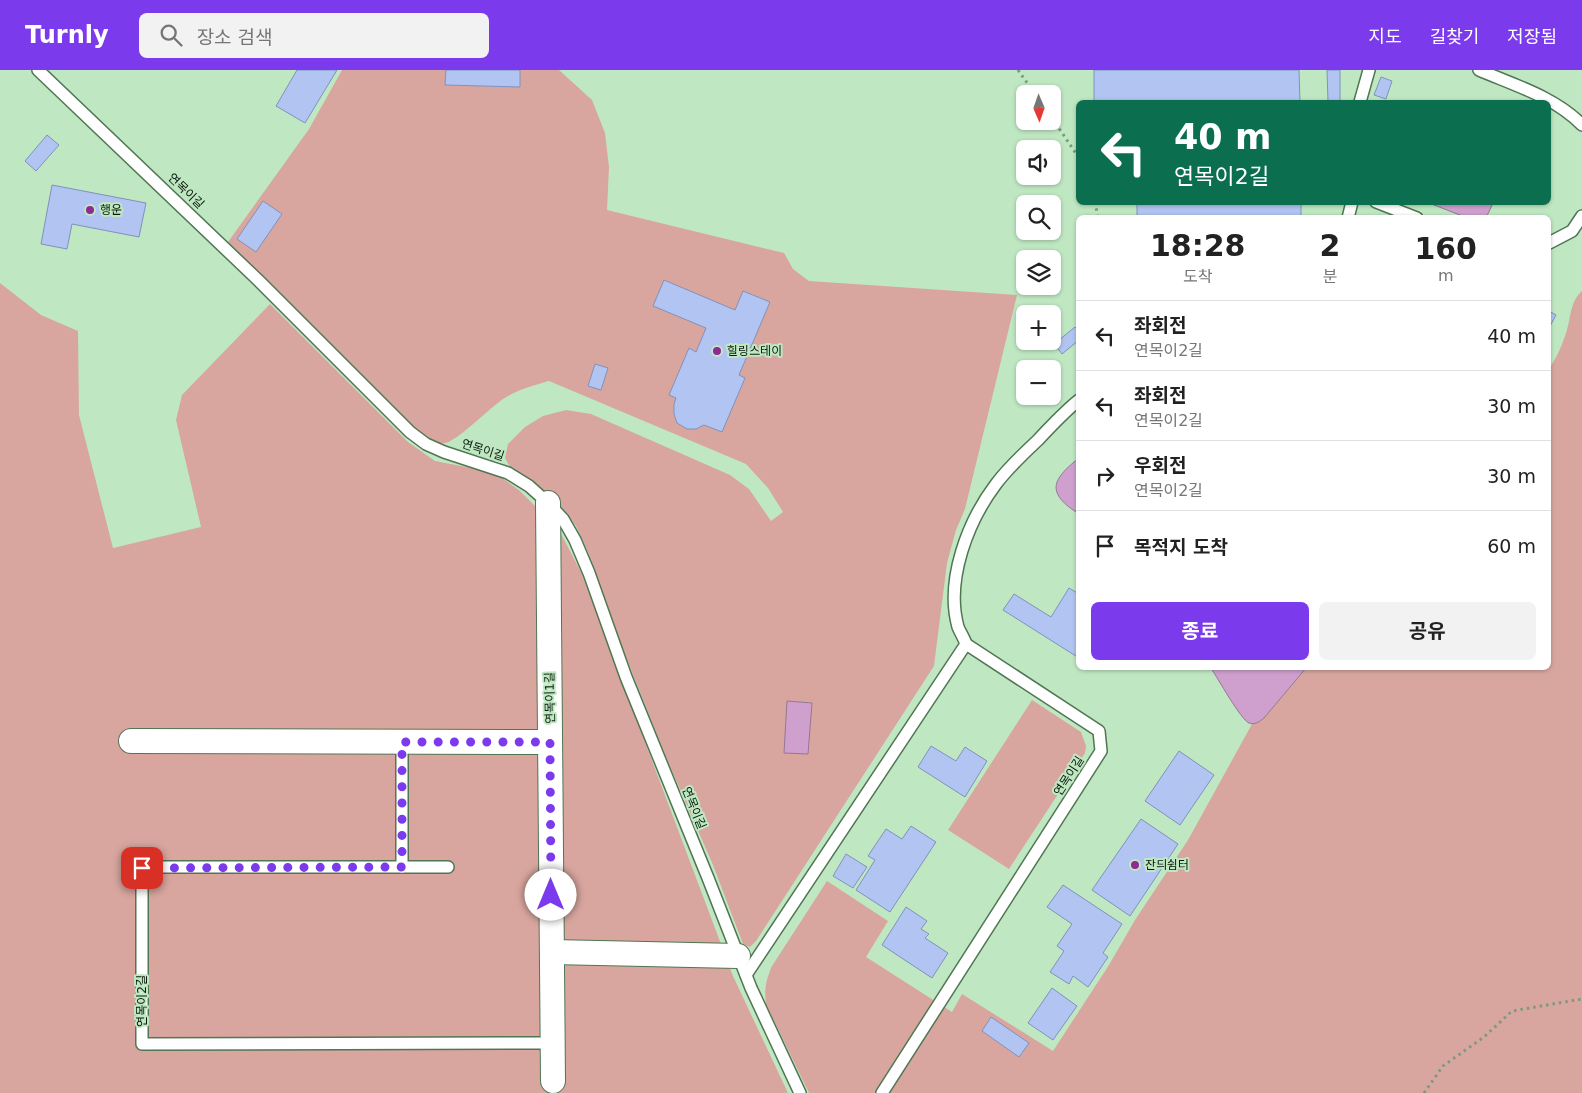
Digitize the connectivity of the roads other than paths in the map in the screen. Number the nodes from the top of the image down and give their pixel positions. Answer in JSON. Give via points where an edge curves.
{"nodes":[{"id":1,"x":38,"y":70,"type":"edge"},
{"id":2,"x":1369,"y":70,"type":"edge"},
{"id":3,"x":1479,"y":70,"type":"edge"},
{"id":4,"x":1361,"y":100,"type":"edge"},
{"id":5,"x":1547,"y":100,"type":"edge"},
{"id":6,"x":1551,"y":102,"type":"edge"},
{"id":7,"x":1582,"y":125,"type":"edge"},
{"id":8,"x":1384,"y":205,"type":"edge"},
{"id":9,"x":1409,"y":215,"type":"edge"},
{"id":10,"x":1582,"y":216,"type":"edge"},
{"id":11,"x":1551,"y":242,"type":"edge"},
{"id":12,"x":1076,"y":403,"type":"edge"},
{"id":13,"x":548,"y":502,"type":"junction"},
{"id":14,"x":966,"y":644,"type":"junction"},
{"id":15,"x":131,"y":741,"type":"dead end"},
{"id":16,"x":402,"y":742,"type":"junction"},
{"id":17,"x":550,"y":742,"type":"junction"},
{"id":18,"x":402,"y":867,"type":"junction"},
{"id":19,"x":448,"y":867,"type":"dead end"},
{"id":20,"x":552,"y":952,"type":"junction"},
{"id":21,"x":742,"y":965,"type":"junction"},
{"id":22,"x":553,"y":1043,"type":"junction"},
{"id":23,"x":553,"y":1080,"type":"dead end"},
{"id":24,"x":800,"y":1093,"type":"edge"},
{"id":25,"x":882,"y":1093,"type":"edge"}],
"edges":[{"from":1,"to":13,"type":"lane","name":"연목이길","via":[[410,432],[444,452],[508,473]]},
{"from":2,"to":4,"type":"lane"},
{"from":3,"to":5,"type":"lane"},
{"from":6,"to":7,"type":"lane","via":[[1570,113]]},
{"from":8,"to":9,"type":"lane"},
{"from":10,"to":11,"type":"lane","via":[[1572,231]]},
{"from":12,"to":14,"type":"lane","via":[[996,484],[968,533],[960,557],[955,605],[958,627]]},
{"from":13,"to":17,"type":"street","name":"연목이1길"},
{"from":13,"to":21,"type":"lane","name":"연목이길","via":[[563,519],[589,573],[626,677]]},
{"from":14,"to":21,"type":"lane"},
{"from":14,"to":25,"type":"lane","name":"연목이길","via":[[1099,731],[1101,751]]},
{"from":15,"to":16,"type":"street"},
{"from":16,"to":17,"type":"street"},
{"from":16,"to":18,"type":"lane"},
{"from":17,"to":20,"type":"street","name":"연목이1길"},
{"from":18,"to":19,"type":"lane","name":"연목이2길"},
{"from":18,"to":22,"type":"lane","name":"연목이2길","via":[[142,868],[142,1044]]},
{"from":20,"to":21,"type":"street"},
{"from":20,"to":22,"type":"street","name":"연목이1길"},
{"from":21,"to":24,"type":"lane","name":"연목이길"},
{"from":22,"to":23,"type":"street","name":"연목이1길"}]}
